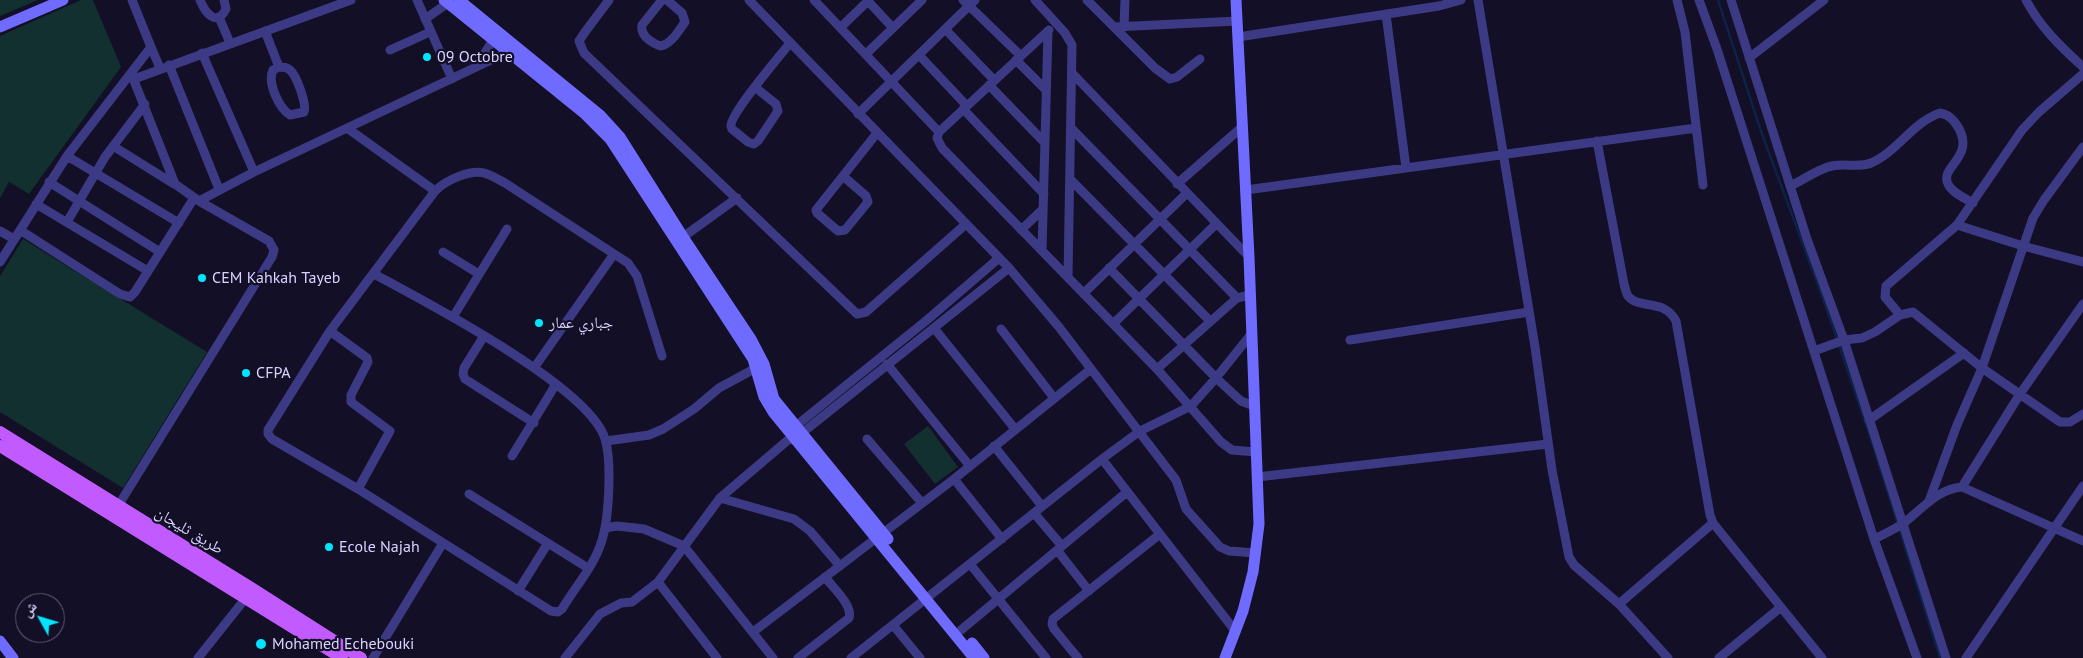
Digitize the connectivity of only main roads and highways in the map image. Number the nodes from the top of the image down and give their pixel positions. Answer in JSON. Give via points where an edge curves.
{"nodes":[{"id":1,"x":0,"y":432,"type":"edge"},
{"id":2,"x":0,"y":446,"type":"edge"},
{"id":3,"x":250,"y":593,"type":"junction"},
{"id":4,"x":342,"y":658,"type":"edge"},
{"id":5,"x":361,"y":658,"type":"edge"}],
"edges":[{"from":1,"to":3,"type":"main road","name":"طريق ثليجان"},
{"from":2,"to":3,"type":"main road","name":"طريق ثليجان"},
{"from":3,"to":4,"type":"main road","name":"طريق ثليجان"},
{"from":3,"to":5,"type":"main road","name":"طريق ثليجان"}]}
